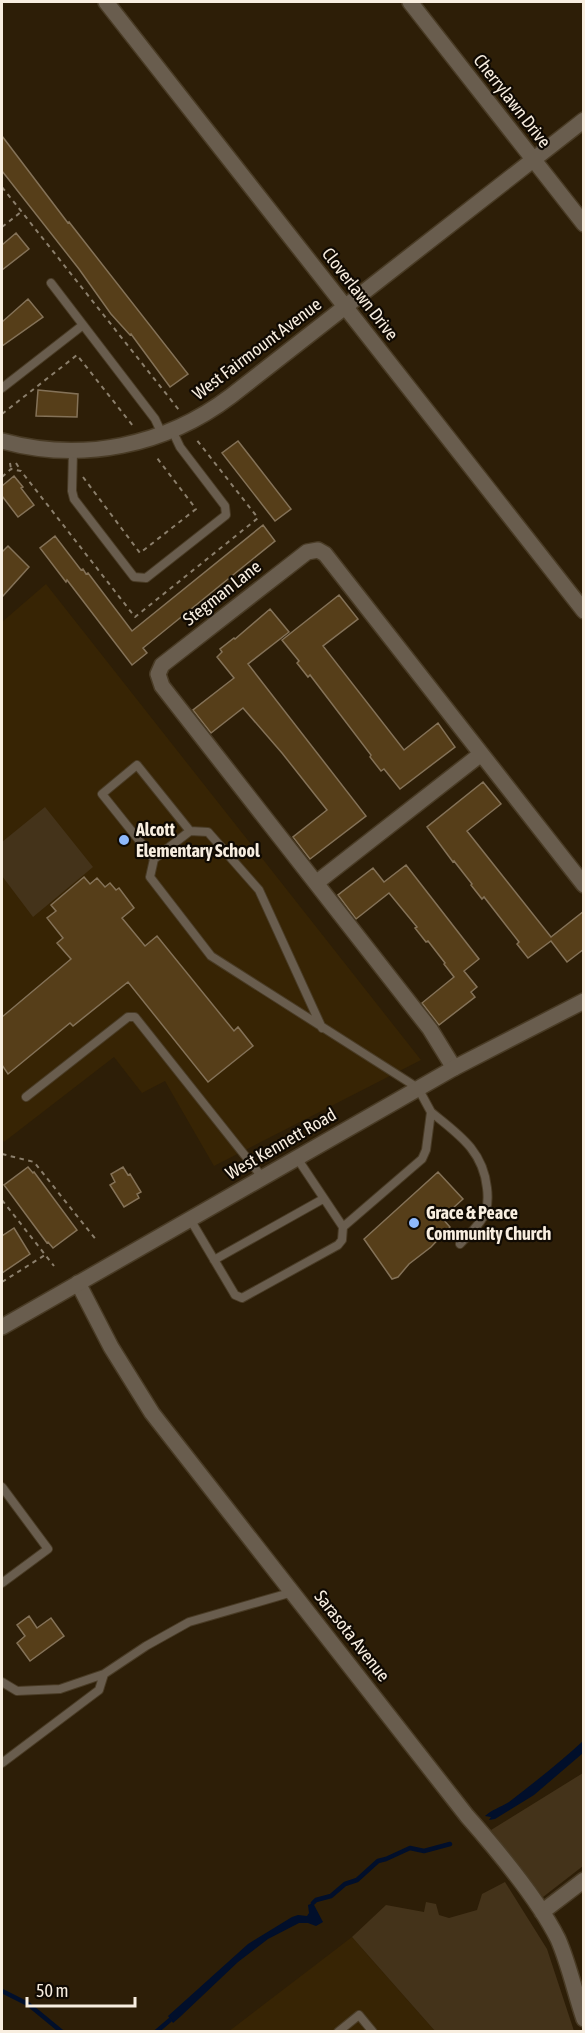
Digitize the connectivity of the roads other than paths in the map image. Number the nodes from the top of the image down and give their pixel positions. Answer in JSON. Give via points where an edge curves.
{"nodes":[{"id":1,"x":106,"y":2,"type":"edge"},
{"id":2,"x":410,"y":2,"type":"edge"},
{"id":3,"x":584,"y":120,"type":"edge"},
{"id":4,"x":533,"y":159,"type":"junction"},
{"id":5,"x":584,"y":224,"type":"edge"},
{"id":6,"x":51,"y":283,"type":"dead end"},
{"id":7,"x":345,"y":306,"type":"junction"},
{"id":8,"x":83,"y":325,"type":"junction"},
{"id":9,"x":2,"y":388,"type":"edge"},
{"id":10,"x":167,"y":433,"type":"junction"},
{"id":11,"x":2,"y":441,"type":"edge"},
{"id":12,"x":73,"y":451,"type":"junction"},
{"id":13,"x":584,"y":610,"type":"edge"},
{"id":14,"x":481,"y":754,"type":"junction"},
{"id":15,"x":190,"y":831,"type":"junction"},
{"id":16,"x":154,"y":859,"type":"junction"},
{"id":17,"x":316,"y":883,"type":"junction"},
{"id":18,"x":584,"y":885,"type":"edge"},
{"id":19,"x":584,"y":1001,"type":"edge"},
{"id":20,"x":322,"y":1028,"type":"junction"},
{"id":21,"x":454,"y":1068,"type":"junction"},
{"id":22,"x":418,"y":1088,"type":"junction"},
{"id":23,"x":26,"y":1097,"type":"dead end"},
{"id":24,"x":431,"y":1112,"type":"junction"},
{"id":25,"x":297,"y":1158,"type":"junction"},
{"id":26,"x":262,"y":1178,"type":"junction"},
{"id":27,"x":323,"y":1199,"type":"junction"},
{"id":28,"x":190,"y":1219,"type":"junction"},
{"id":29,"x":343,"y":1227,"type":"junction"},
{"id":30,"x":460,"y":1244,"type":"dead end"},
{"id":31,"x":214,"y":1260,"type":"junction"},
{"id":32,"x":78,"y":1283,"type":"junction"},
{"id":33,"x":2,"y":1327,"type":"edge"},
{"id":34,"x":2,"y":1487,"type":"edge"},
{"id":35,"x":2,"y":1583,"type":"edge"},
{"id":36,"x":293,"y":1592,"type":"junction"},
{"id":37,"x":104,"y":1674,"type":"junction"},
{"id":38,"x":2,"y":1682,"type":"edge"},
{"id":39,"x":2,"y":1763,"type":"edge"},
{"id":40,"x":584,"y":1880,"type":"edge"},
{"id":41,"x":542,"y":1912,"type":"junction"},
{"id":42,"x":584,"y":2019,"type":"edge"},
{"id":43,"x":338,"y":2031,"type":"edge"},
{"id":44,"x":374,"y":2031,"type":"edge"}],
"edges":[{"from":1,"to":7,"type":"street","name":"Cloverlawn Drive"},
{"from":2,"to":4,"type":"street","name":"Cherrylawn Drive"},
{"from":3,"to":4,"type":"street","name":"West Fairmount Avenue"},
{"from":4,"to":5,"type":"street","name":"Cherrylawn Drive"},
{"from":4,"to":7,"type":"street","name":"West Fairmount Avenue"},
{"from":6,"to":8,"type":"lane"},
{"from":7,"to":10,"type":"street","name":"West Fairmount Avenue","via":[[218,405]]},
{"from":7,"to":13,"type":"street","name":"Cloverlawn Drive"},
{"from":8,"to":9,"type":"lane"},
{"from":8,"to":10,"type":"lane"},
{"from":10,"to":12,"type":"street","name":"West Fairmount Avenue","via":[[119,446]]},
{"from":10,"to":12,"type":"lane","via":[[225,506],[226,515],[146,578],[134,577],[74,499]]},
{"from":11,"to":12,"type":"street","name":"West Fairmount Avenue"},
{"from":14,"to":17,"type":"street"},
{"from":14,"to":17,"type":"street","name":"Stegman Lane","via":[[321,551],[306,552],[183,648],[160,668],[160,684]]},
{"from":14,"to":18,"type":"street","name":"Stegman Lane"},
{"from":15,"to":16,"type":"lane"},
{"from":15,"to":16,"type":"lane","via":[[137,765],[102,794]]},
{"from":15,"to":20,"type":"lane","via":[[208,832],[259,890]]},
{"from":16,"to":20,"type":"lane","via":[[150,878],[211,957]]},
{"from":17,"to":21,"type":"street","name":"Stegman Lane","via":[[430,1029]]},
{"from":19,"to":21,"type":"street","name":"West Kennett Road"},
{"from":20,"to":22,"type":"lane"},
{"from":21,"to":22,"type":"street","name":"West Kennett Road"},
{"from":22,"to":24,"type":"lane"},
{"from":22,"to":25,"type":"street","name":"West Kennett Road"},
{"from":23,"to":26,"type":"lane","via":[[128,1017],[135,1017]]},
{"from":24,"to":29,"type":"lane","via":[[422,1159]]},
{"from":24,"to":30,"type":"lane","via":[[472,1149],[486,1179],[485,1214]]},
{"from":25,"to":26,"type":"street","name":"West Kennett Road"},
{"from":25,"to":27,"type":"lane"},
{"from":26,"to":28,"type":"street","name":"West Kennett Road"},
{"from":27,"to":29,"type":"lane"},
{"from":27,"to":31,"type":"lane"},
{"from":28,"to":31,"type":"lane"},
{"from":28,"to":32,"type":"street","name":"West Kennett Road"},
{"from":29,"to":31,"type":"lane","via":[[338,1245],[242,1298],[235,1295]]},
{"from":32,"to":33,"type":"street","name":"West Kennett Road"},
{"from":32,"to":36,"type":"street","name":"Sarasota Avenue","via":[[152,1413]]},
{"from":34,"to":35,"type":"lane","via":[[48,1549]]},
{"from":36,"to":37,"type":"lane","via":[[189,1622]]},
{"from":36,"to":41,"type":"street","name":"Sarasota Avenue"},
{"from":37,"to":38,"type":"lane","via":[[60,1689],[17,1690]]},
{"from":37,"to":39,"type":"lane","via":[[99,1690]]},
{"from":40,"to":41,"type":"street"},
{"from":41,"to":42,"type":"street","name":"Sarasota Avenue","via":[[561,1946]]},
{"from":43,"to":44,"type":"lane","via":[[359,2015]]}]}
